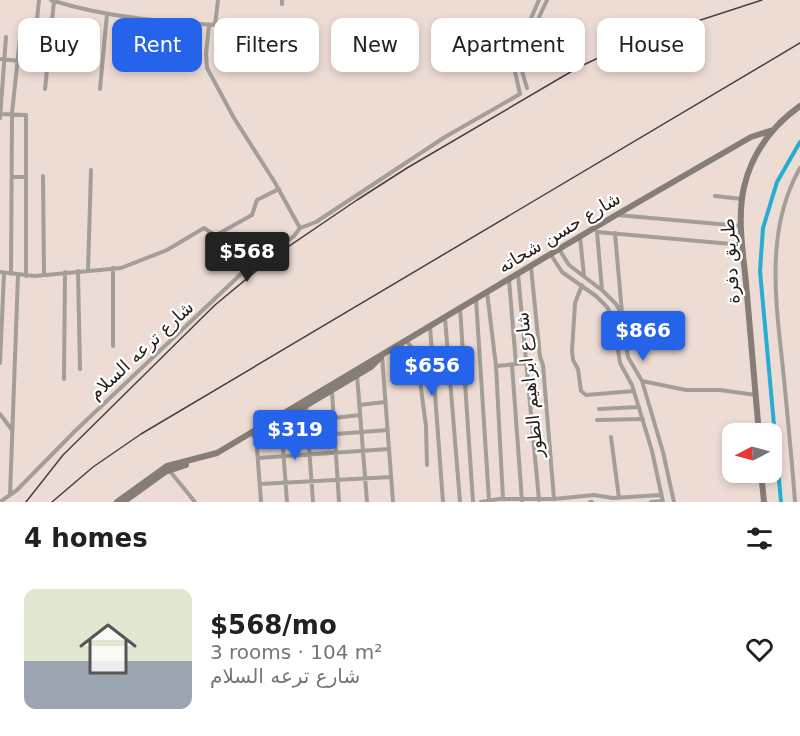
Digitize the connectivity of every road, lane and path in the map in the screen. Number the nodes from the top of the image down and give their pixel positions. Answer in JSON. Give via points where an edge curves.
{"nodes":[{"id":1,"x":39,"y":0,"type":"edge"},
{"id":2,"x":53,"y":0,"type":"edge"},
{"id":3,"x":218,"y":0,"type":"edge"},
{"id":4,"x":539,"y":0,"type":"edge"},
{"id":5,"x":547,"y":0,"type":"edge"},
{"id":6,"x":107,"y":14,"type":"junction"},
{"id":7,"x":126,"y":17,"type":"joint"},
{"id":8,"x":136,"y":18,"type":"edge"},
{"id":9,"x":216,"y":18,"type":"edge"},
{"id":10,"x":202,"y":24,"type":"edge"},
{"id":11,"x":209,"y":25,"type":"junction"},
{"id":12,"x":214,"y":25,"type":"edge"},
{"id":13,"x":6,"y":37,"type":"dead end"},
{"id":14,"x":18,"y":53,"type":"edge"},
{"id":15,"x":2,"y":59,"type":"edge"},
{"id":16,"x":17,"y":61,"type":"junction"},
{"id":17,"x":527,"y":88,"type":"dead end"},
{"id":18,"x":45,"y":89,"type":"dead end"},
{"id":19,"x":100,"y":89,"type":"dead end"},
{"id":20,"x":800,"y":106,"type":"edge"},
{"id":21,"x":12,"y":113,"type":"junction"},
{"id":22,"x":0,"y":114,"type":"edge"},
{"id":23,"x":0,"y":118,"type":"edge"},
{"id":24,"x":773,"y":130,"type":"junction"},
{"id":25,"x":751,"y":137,"type":"junction"},
{"id":26,"x":763,"y":143,"type":"junction"},
{"id":27,"x":800,"y":168,"type":"edge"},
{"id":28,"x":91,"y":170,"type":"dead end"},
{"id":29,"x":43,"y":176,"type":"dead end"},
{"id":30,"x":13,"y":177,"type":"junction"},
{"id":31,"x":26,"y":177,"type":"junction"},
{"id":32,"x":279,"y":189,"type":"junction"},
{"id":33,"x":715,"y":196,"type":"dead end"},
{"id":34,"x":742,"y":199,"type":"junction"},
{"id":35,"x":616,"y":215,"type":"junction"},
{"id":36,"x":741,"y":226,"type":"junction"},
{"id":37,"x":300,"y":228,"type":"junction"},
{"id":38,"x":597,"y":230,"type":"junction"},
{"id":39,"x":615,"y":234,"type":"junction"},
{"id":40,"x":580,"y":236,"type":"junction"},
{"id":41,"x":743,"y":245,"type":"junction"},
{"id":42,"x":559,"y":249,"type":"junction"},
{"id":43,"x":551,"y":255,"type":"junction"},
{"id":44,"x":531,"y":267,"type":"junction"},
{"id":45,"x":113,"y":268,"type":"junction"},
{"id":46,"x":88,"y":270,"type":"junction"},
{"id":47,"x":78,"y":271,"type":"junction"},
{"id":48,"x":65,"y":272,"type":"junction"},
{"id":49,"x":2,"y":273,"type":"edge"},
{"id":50,"x":11,"y":274,"type":"junction"},
{"id":51,"x":519,"y":274,"type":"junction"},
{"id":52,"x":18,"y":275,"type":"junction"},
{"id":53,"x":44,"y":275,"type":"junction"},
{"id":54,"x":26,"y":276,"type":"junction"},
{"id":55,"x":584,"y":276,"type":"junction"},
{"id":56,"x":509,"y":280,"type":"junction"},
{"id":57,"x":582,"y":285,"type":"junction"},
{"id":58,"x":603,"y":291,"type":"junction"},
{"id":59,"x":488,"y":292,"type":"junction"},
{"id":60,"x":476,"y":299,"type":"junction"},
{"id":61,"x":460,"y":308,"type":"junction"},
{"id":62,"x":445,"y":317,"type":"junction"},
{"id":63,"x":623,"y":320,"type":"junction"},
{"id":64,"x":430,"y":326,"type":"junction"},
{"id":65,"x":406,"y":340,"type":"junction"},
{"id":66,"x":113,"y":346,"type":"dead end"},
{"id":67,"x":382,"y":354,"type":"junction"},
{"id":68,"x":0,"y":363,"type":"edge"},
{"id":69,"x":526,"y":363,"type":"junction"},
{"id":70,"x":514,"y":364,"type":"junction"},
{"id":71,"x":496,"y":366,"type":"junction"},
{"id":72,"x":80,"y":369,"type":"dead end"},
{"id":73,"x":357,"y":375,"type":"junction"},
{"id":74,"x":63,"y":379,"type":"dead end"},
{"id":75,"x":642,"y":381,"type":"junction"},
{"id":76,"x":332,"y":390,"type":"junction"},
{"id":77,"x":634,"y":391,"type":"junction"},
{"id":78,"x":756,"y":395,"type":"junction"},
{"id":79,"x":386,"y":402,"type":"junction"},
{"id":80,"x":359,"y":405,"type":"junction"},
{"id":81,"x":306,"y":406,"type":"junction"},
{"id":82,"x":639,"y":407,"type":"junction"},
{"id":83,"x":599,"y":409,"type":"dead end"},
{"id":84,"x":0,"y":414,"type":"edge"},
{"id":85,"x":360,"y":415,"type":"junction"},
{"id":86,"x":334,"y":418,"type":"junction"},
{"id":87,"x":643,"y":419,"type":"junction"},
{"id":88,"x":597,"y":420,"type":"dead end"},
{"id":89,"x":281,"y":421,"type":"junction"},
{"id":90,"x":758,"y":423,"type":"edge"},
{"id":91,"x":12,"y":430,"type":"junction"},
{"id":92,"x":388,"y":430,"type":"junction"},
{"id":93,"x":362,"y":432,"type":"junction"},
{"id":94,"x":335,"y":434,"type":"junction"},
{"id":95,"x":256,"y":435,"type":"junction"},
{"id":96,"x":308,"y":436,"type":"junction"},
{"id":97,"x":611,"y":437,"type":"dead end"},
{"id":98,"x":282,"y":438,"type":"junction"},
{"id":99,"x":389,"y":449,"type":"junction"},
{"id":100,"x":363,"y":451,"type":"junction"},
{"id":101,"x":336,"y":453,"type":"junction"},
{"id":102,"x":310,"y":455,"type":"junction"},
{"id":103,"x":284,"y":457,"type":"junction"},
{"id":104,"x":258,"y":459,"type":"junction"},
{"id":105,"x":427,"y":465,"type":"dead end"},
{"id":106,"x":168,"y":468,"type":"junction"},
{"id":107,"x":391,"y":477,"type":"junction"},
{"id":108,"x":365,"y":478,"type":"junction"},
{"id":109,"x":338,"y":480,"type":"junction"},
{"id":110,"x":312,"y":481,"type":"junction"},
{"id":111,"x":285,"y":483,"type":"junction"},
{"id":112,"x":762,"y":483,"type":"edge"},
{"id":113,"x":260,"y":484,"type":"junction"},
{"id":114,"x":132,"y":493,"type":"junction"},
{"id":115,"x":10,"y":495,"type":"junction"},
{"id":116,"x":661,"y":495,"type":"junction"},
{"id":117,"x":619,"y":498,"type":"junction"},
{"id":118,"x":503,"y":499,"type":"junction"},
{"id":119,"x":554,"y":499,"type":"junction"},
{"id":120,"x":539,"y":500,"type":"junction"},
{"id":121,"x":489,"y":501,"type":"edge"},
{"id":122,"x":522,"y":501,"type":"edge"},
{"id":123,"x":0,"y":502,"type":"edge"},
{"id":124,"x":117,"y":502,"type":"edge"},
{"id":125,"x":124,"y":502,"type":"edge"},
{"id":126,"x":195,"y":502,"type":"edge"},
{"id":127,"x":261,"y":502,"type":"edge"},
{"id":128,"x":287,"y":502,"type":"edge"},
{"id":129,"x":313,"y":502,"type":"edge"},
{"id":130,"x":339,"y":502,"type":"edge"},
{"id":131,"x":367,"y":502,"type":"edge"},
{"id":132,"x":393,"y":502,"type":"edge"},
{"id":133,"x":442,"y":502,"type":"edge"},
{"id":134,"x":460,"y":502,"type":"edge"},
{"id":135,"x":473,"y":502,"type":"edge"},
{"id":136,"x":481,"y":502,"type":"edge"},
{"id":137,"x":651,"y":502,"type":"edge"},
{"id":138,"x":662,"y":502,"type":"edge"},
{"id":139,"x":674,"y":502,"type":"edge"},
{"id":140,"x":764,"y":502,"type":"edge"},
{"id":141,"x":795,"y":502,"type":"edge"}],
"edges":[{"from":1,"to":16,"type":"street","via":[[34,57],[29,62]]},
{"from":2,"to":6,"type":"street"},
{"from":2,"to":18,"type":"street"},
{"from":3,"to":9,"type":"street"},
{"from":4,"to":37,"type":"street","name":"شارع ترعه السلام","via":[[514,57],[520,94],[445,137],[316,222]]},
{"from":5,"to":17,"type":"street","via":[[519,61]]},
{"from":6,"to":7,"type":"street"},
{"from":6,"to":19,"type":"street"},
{"from":7,"to":8,"type":"street"},
{"from":10,"to":11,"type":"street"},
{"from":11,"to":12,"type":"street"},
{"from":11,"to":32,"type":"street","via":[[207,68]]},
{"from":13,"to":15,"type":"street"},
{"from":14,"to":16,"type":"street"},
{"from":15,"to":16,"type":"street"},
{"from":15,"to":22,"type":"street"},
{"from":16,"to":21,"type":"street"},
{"from":20,"to":24,"type":"main road","name":"طريق دفرة"},
{"from":21,"to":22,"type":"street"},
{"from":21,"to":30,"type":"street"},
{"from":21,"to":31,"type":"street","via":[[26,115]]},
{"from":22,"to":23,"type":"street"},
{"from":24,"to":25,"type":"main road","name":"شارع حسن شحاته"},
{"from":24,"to":26,"type":"main road","name":"طريق دفرة"},
{"from":25,"to":26,"type":"main road"},
{"from":25,"to":35,"type":"main road","name":"شارع حسن شحاته"},
{"from":26,"to":34,"type":"main road","name":"طريق دفرة","via":[[747,177]]},
{"from":27,"to":141,"type":"street","via":[[780,218],[775,266]]},
{"from":28,"to":46,"type":"street"},
{"from":29,"to":53,"type":"street"},
{"from":30,"to":31,"type":"street"},
{"from":30,"to":50,"type":"street"},
{"from":31,"to":54,"type":"street"},
{"from":32,"to":37,"type":"street"},
{"from":32,"to":45,"type":"street","via":[[257,200],[252,216],[218,234],[204,228],[158,254]]},
{"from":33,"to":34,"type":"street"},
{"from":34,"to":36,"type":"main road","name":"طريق دفرة"},
{"from":35,"to":36,"type":"street"},
{"from":35,"to":38,"type":"main road","name":"شارع حسن شحاته"},
{"from":36,"to":41,"type":"main road","name":"طريق دفرة"},
{"from":37,"to":115,"type":"street","name":"شارع ترعه السلام","via":[[242,273]]},
{"from":38,"to":39,"type":"street"},
{"from":38,"to":40,"type":"main road","name":"شارع حسن شحاته"},
{"from":38,"to":58,"type":"street"},
{"from":39,"to":41,"type":"street"},
{"from":39,"to":63,"type":"street"},
{"from":40,"to":42,"type":"main road","name":"شارع حسن شحاته"},
{"from":40,"to":55,"type":"street"},
{"from":41,"to":78,"type":"main road","name":"طريق دفرة"},
{"from":42,"to":43,"type":"main road","name":"شارع حسن شحاته"},
{"from":42,"to":55,"type":"street","via":[[569,266]]},
{"from":43,"to":44,"type":"main road","name":"شارع حسن شحاته"},
{"from":43,"to":57,"type":"street","via":[[562,272]]},
{"from":44,"to":51,"type":"main road","name":"شارع حسن شحاته"},
{"from":44,"to":119,"type":"street","name":"شارع ابراهيم الطور"},
{"from":45,"to":46,"type":"street"},
{"from":45,"to":66,"type":"street"},
{"from":46,"to":47,"type":"street"},
{"from":47,"to":48,"type":"street"},
{"from":47,"to":72,"type":"street"},
{"from":48,"to":53,"type":"street"},
{"from":48,"to":74,"type":"street"},
{"from":49,"to":50,"type":"street"},
{"from":49,"to":68,"type":"street"},
{"from":50,"to":52,"type":"street"},
{"from":51,"to":56,"type":"main road","name":"شارع حسن شحاته"},
{"from":51,"to":69,"type":"street"},
{"from":52,"to":54,"type":"street"},
{"from":52,"to":91,"type":"street"},
{"from":53,"to":54,"type":"street"},
{"from":55,"to":58,"type":"street"},
{"from":56,"to":59,"type":"main road","name":"شارع حسن شحاته"},
{"from":56,"to":70,"type":"street"},
{"from":57,"to":77,"type":"street","via":[[613,317],[620,363]]},
{"from":57,"to":77,"type":"street","via":[[575,303],[572,351],[581,391],[586,395]]},
{"from":58,"to":63,"type":"street","via":[[616,304]]},
{"from":59,"to":60,"type":"main road","name":"شارع حسن شحاته"},
{"from":59,"to":71,"type":"street"},
{"from":60,"to":61,"type":"main road","name":"شارع حسن شحاته"},
{"from":60,"to":121,"type":"street"},
{"from":61,"to":62,"type":"main road","name":"شارع حسن شحاته"},
{"from":61,"to":135,"type":"street"},
{"from":62,"to":64,"type":"main road","name":"شارع حسن شحاته"},
{"from":62,"to":134,"type":"street"},
{"from":63,"to":75,"type":"street","via":[[628,357]]},
{"from":64,"to":65,"type":"main road","name":"شارع حسن شحاته"},
{"from":64,"to":133,"type":"street"},
{"from":65,"to":67,"type":"main road","name":"شارع حسن شحاته"},
{"from":65,"to":105,"type":"street","via":[[416,353]]},
{"from":67,"to":73,"type":"main road","name":"شارع حسن شحاته","via":[[375,364]]},
{"from":67,"to":79,"type":"street"},
{"from":67,"to":106,"type":"main road","name":"شارع حسن شحاته","via":[[218,453]]},
{"from":69,"to":70,"type":"street"},
{"from":69,"to":120,"type":"street"},
{"from":70,"to":71,"type":"street"},
{"from":70,"to":122,"type":"street"},
{"from":71,"to":118,"type":"street"},
{"from":73,"to":76,"type":"main road","name":"شارع حسن شحاته"},
{"from":73,"to":80,"type":"street"},
{"from":75,"to":78,"type":"street","via":[[686,390]]},
{"from":75,"to":139,"type":"street"},
{"from":76,"to":81,"type":"main road","name":"شارع حسن شحاته"},
{"from":76,"to":86,"type":"street"},
{"from":77,"to":82,"type":"street"},
{"from":78,"to":90,"type":"main road","name":"طريق دفرة"},
{"from":79,"to":80,"type":"street"},
{"from":79,"to":92,"type":"street"},
{"from":80,"to":85,"type":"street"},
{"from":81,"to":89,"type":"main road","name":"شارع حسن شحاته"},
{"from":81,"to":96,"type":"street"},
{"from":82,"to":83,"type":"street"},
{"from":82,"to":87,"type":"street"},
{"from":84,"to":91,"type":"street"},
{"from":85,"to":86,"type":"street"},
{"from":85,"to":93,"type":"street"},
{"from":86,"to":94,"type":"street"},
{"from":87,"to":88,"type":"street"},
{"from":87,"to":116,"type":"street"},
{"from":89,"to":95,"type":"main road","name":"شارع حسن شحاته"},
{"from":89,"to":98,"type":"street"},
{"from":91,"to":115,"type":"street"},
{"from":92,"to":93,"type":"street"},
{"from":92,"to":99,"type":"street"},
{"from":93,"to":94,"type":"street"},
{"from":93,"to":100,"type":"street"},
{"from":94,"to":96,"type":"street"},
{"from":94,"to":101,"type":"street"},
{"from":95,"to":104,"type":"street"},
{"from":95,"to":106,"type":"main road","name":"شارع حسن شحاته","via":[[216,458]]},
{"from":96,"to":98,"type":"street"},
{"from":96,"to":102,"type":"street"},
{"from":97,"to":117,"type":"street"},
{"from":98,"to":103,"type":"street"},
{"from":99,"to":100,"type":"street"},
{"from":99,"to":107,"type":"street"},
{"from":100,"to":101,"type":"street"},
{"from":100,"to":108,"type":"street"},
{"from":101,"to":102,"type":"street"},
{"from":101,"to":109,"type":"street"},
{"from":102,"to":103,"type":"street"},
{"from":102,"to":110,"type":"street"},
{"from":103,"to":104,"type":"street"},
{"from":103,"to":111,"type":"street"},
{"from":104,"to":113,"type":"street"},
{"from":106,"to":114,"type":"main road","name":"شارع حسن شحاته"},
{"from":106,"to":126,"type":"street"},
{"from":107,"to":108,"type":"street"},
{"from":107,"to":132,"type":"street"},
{"from":108,"to":109,"type":"street"},
{"from":108,"to":131,"type":"street"},
{"from":109,"to":110,"type":"street"},
{"from":109,"to":130,"type":"street"},
{"from":110,"to":111,"type":"street"},
{"from":110,"to":129,"type":"street"},
{"from":111,"to":113,"type":"street"},
{"from":111,"to":128,"type":"street"},
{"from":112,"to":140,"type":"main road"},
{"from":113,"to":127,"type":"street"},
{"from":114,"to":124,"type":"main road","name":"شارع حسن شحاته"},
{"from":114,"to":125,"type":"main road","name":"شارع حسن شحاته"},
{"from":115,"to":123,"type":"street","name":"شارع ترعه السلام"},
{"from":116,"to":117,"type":"street"},
{"from":116,"to":138,"type":"street"},
{"from":117,"to":119,"type":"street","via":[[596,495]]},
{"from":118,"to":121,"type":"street"},
{"from":118,"to":122,"type":"street"},
{"from":119,"to":120,"type":"street"},
{"from":120,"to":122,"type":"street"},
{"from":121,"to":136,"type":"street"},
{"from":137,"to":138,"type":"street"}]}
